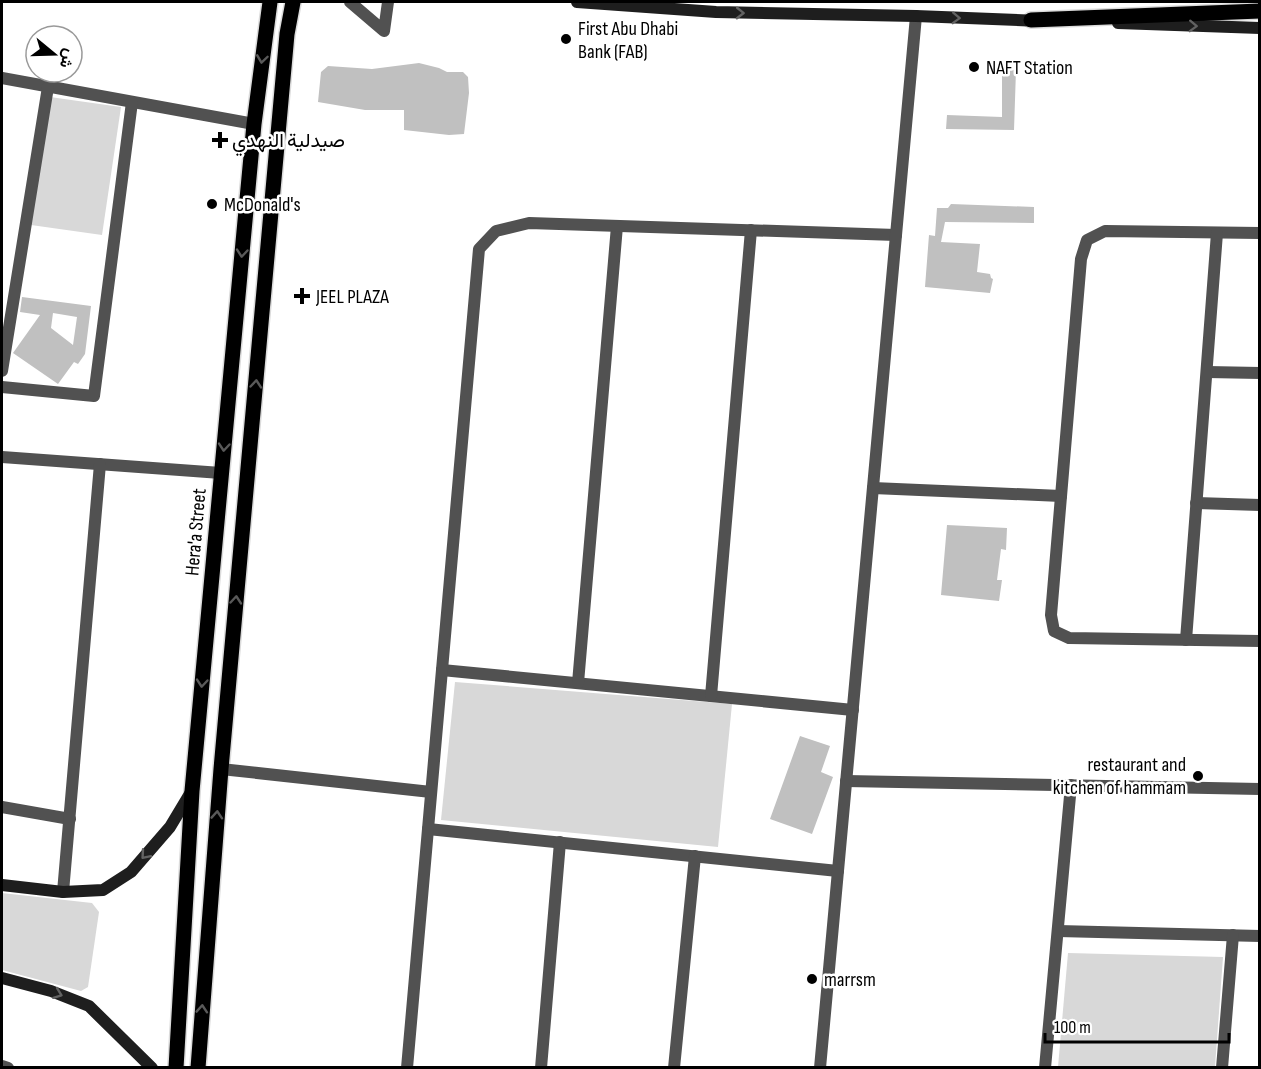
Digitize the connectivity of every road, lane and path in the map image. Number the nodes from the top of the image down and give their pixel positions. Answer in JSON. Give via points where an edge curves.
{"nodes":[{"id":1,"x":270,"y":2,"type":"edge"},
{"id":2,"x":293,"y":2,"type":"edge"},
{"id":3,"x":350,"y":2,"type":"edge"},
{"id":4,"x":388,"y":2,"type":"edge"},
{"id":5,"x":577,"y":2,"type":"edge"},
{"id":6,"x":1260,"y":11,"type":"edge"},
{"id":7,"x":916,"y":16,"type":"junction"},
{"id":8,"x":1031,"y":20,"type":"junction"},
{"id":9,"x":1260,"y":28,"type":"edge"},
{"id":10,"x":266,"y":32,"type":"junction"},
{"id":11,"x":287,"y":34,"type":"junction"},
{"id":12,"x":2,"y":78,"type":"edge"},
{"id":13,"x":48,"y":87,"type":"junction"},
{"id":14,"x":132,"y":102,"type":"junction"},
{"id":15,"x":254,"y":124,"type":"junction"},
{"id":16,"x":617,"y":226,"type":"junction"},
{"id":17,"x":751,"y":230,"type":"junction"},
{"id":18,"x":1217,"y":233,"type":"junction"},
{"id":19,"x":1260,"y":233,"type":"edge"},
{"id":20,"x":896,"y":235,"type":"junction"},
{"id":21,"x":2,"y":370,"type":"edge"},
{"id":22,"x":1207,"y":372,"type":"junction"},
{"id":23,"x":1260,"y":374,"type":"edge"},
{"id":24,"x":2,"y":387,"type":"edge"},
{"id":25,"x":2,"y":457,"type":"edge"},
{"id":26,"x":100,"y":464,"type":"junction"},
{"id":27,"x":221,"y":472,"type":"junction"},
{"id":28,"x":873,"y":488,"type":"junction"},
{"id":29,"x":1061,"y":496,"type":"junction"},
{"id":30,"x":1196,"y":503,"type":"junction"},
{"id":31,"x":1260,"y":505,"type":"edge"},
{"id":32,"x":206,"y":640,"type":"junction"},
{"id":33,"x":1186,"y":640,"type":"junction"},
{"id":34,"x":232,"y":641,"type":"junction"},
{"id":35,"x":1260,"y":641,"type":"edge"},
{"id":36,"x":442,"y":670,"type":"junction"},
{"id":37,"x":578,"y":683,"type":"junction"},
{"id":38,"x":711,"y":696,"type":"junction"},
{"id":39,"x":853,"y":710,"type":"junction"},
{"id":40,"x":221,"y":769,"type":"junction"},
{"id":41,"x":846,"y":781,"type":"junction"},
{"id":42,"x":1071,"y":785,"type":"junction"},
{"id":43,"x":1260,"y":789,"type":"edge"},
{"id":44,"x":192,"y":791,"type":"junction"},
{"id":45,"x":431,"y":792,"type":"junction"},
{"id":46,"x":2,"y":807,"type":"edge"},
{"id":47,"x":70,"y":819,"type":"junction"},
{"id":48,"x":428,"y":829,"type":"junction"},
{"id":49,"x":560,"y":842,"type":"junction"},
{"id":50,"x":695,"y":856,"type":"junction"},
{"id":51,"x":838,"y":871,"type":"junction"},
{"id":52,"x":2,"y":885,"type":"edge"},
{"id":53,"x":63,"y":892,"type":"junction"},
{"id":54,"x":1058,"y":931,"type":"junction"},
{"id":55,"x":1233,"y":935,"type":"junction"},
{"id":56,"x":1260,"y":936,"type":"edge"},
{"id":57,"x":2,"y":978,"type":"edge"},
{"id":58,"x":2,"y":1066,"type":"edge"},
{"id":59,"x":8,"y":1068,"type":"edge"},
{"id":60,"x":152,"y":1068,"type":"edge"},
{"id":61,"x":176,"y":1068,"type":"edge"},
{"id":62,"x":198,"y":1068,"type":"edge"},
{"id":63,"x":407,"y":1068,"type":"edge"},
{"id":64,"x":541,"y":1068,"type":"edge"},
{"id":65,"x":674,"y":1068,"type":"edge"},
{"id":66,"x":820,"y":1068,"type":"edge"},
{"id":67,"x":1045,"y":1068,"type":"edge"},
{"id":68,"x":1222,"y":1068,"type":"edge"}],
"edges":[{"from":1,"to":10,"type":"main road","name":"Hera'a Street"},
{"from":2,"to":11,"type":"main road"},
{"from":3,"to":4,"type":"street","via":[[384,31]]},
{"from":5,"to":7,"type":"main road","one_way":true,"via":[[716,12]]},
{"from":6,"to":8,"type":"main road"},
{"from":7,"to":8,"type":"main road","one_way":true},
{"from":7,"to":20,"type":"street"},
{"from":8,"to":9,"type":"main road","one_way":true},
{"from":10,"to":11,"type":"main road"},
{"from":10,"to":15,"type":"main road","name":"Hera'a Street","one_way":true},
{"from":34,"to":11,"type":"main road","one_way":true},
{"from":12,"to":13,"type":"street"},
{"from":13,"to":14,"type":"street"},
{"from":13,"to":21,"type":"street"},
{"from":14,"to":15,"type":"street"},
{"from":14,"to":24,"type":"street","via":[[94,396]]},
{"from":15,"to":27,"type":"main road","name":"Hera'a Street","one_way":true},
{"from":16,"to":17,"type":"street"},
{"from":16,"to":36,"type":"street","via":[[529,223],[496,231],[479,249]]},
{"from":16,"to":37,"type":"street"},
{"from":17,"to":20,"type":"street"},
{"from":17,"to":38,"type":"street"},
{"from":18,"to":19,"type":"street"},
{"from":18,"to":22,"type":"street"},
{"from":18,"to":29,"type":"street","via":[[1106,231],[1087,240],[1081,259]]},
{"from":20,"to":28,"type":"street"},
{"from":22,"to":23,"type":"street"},
{"from":22,"to":30,"type":"street"},
{"from":25,"to":26,"type":"street"},
{"from":26,"to":27,"type":"street"},
{"from":26,"to":47,"type":"street"},
{"from":27,"to":32,"type":"main road","name":"Hera'a Street"},
{"from":28,"to":29,"type":"street"},
{"from":28,"to":39,"type":"street"},
{"from":29,"to":33,"type":"street","via":[[1051,615],[1054,631],[1069,638]]},
{"from":30,"to":31,"type":"street"},
{"from":30,"to":33,"type":"street"},
{"from":32,"to":34,"type":"main road"},
{"from":32,"to":44,"type":"main road","name":"Hera'a Street","one_way":true},
{"from":33,"to":35,"type":"street"},
{"from":34,"to":40,"type":"main road"},
{"from":36,"to":37,"type":"street"},
{"from":36,"to":45,"type":"street"},
{"from":37,"to":38,"type":"street"},
{"from":38,"to":39,"type":"street"},
{"from":39,"to":41,"type":"street"},
{"from":40,"to":45,"type":"street"},
{"from":62,"to":40,"type":"main road","one_way":true},
{"from":41,"to":42,"type":"street"},
{"from":41,"to":51,"type":"street"},
{"from":42,"to":43,"type":"street"},
{"from":42,"to":54,"type":"street"},
{"from":44,"to":53,"type":"main road","one_way":true,"via":[[170,827],[131,872],[103,890]]},
{"from":44,"to":61,"type":"main road","name":"Hera'a Street"},
{"from":45,"to":48,"type":"street"},
{"from":46,"to":47,"type":"street"},
{"from":47,"to":53,"type":"street"},
{"from":48,"to":49,"type":"street"},
{"from":48,"to":63,"type":"street"},
{"from":49,"to":50,"type":"street"},
{"from":49,"to":64,"type":"street"},
{"from":50,"to":51,"type":"street"},
{"from":50,"to":65,"type":"street"},
{"from":51,"to":66,"type":"street"},
{"from":52,"to":53,"type":"main road"},
{"from":54,"to":55,"type":"street"},
{"from":54,"to":67,"type":"street"},
{"from":55,"to":56,"type":"street"},
{"from":55,"to":68,"type":"street"},
{"from":57,"to":60,"type":"main road","one_way":true,"via":[[89,1006]]},
{"from":58,"to":59,"type":"street"}]}
